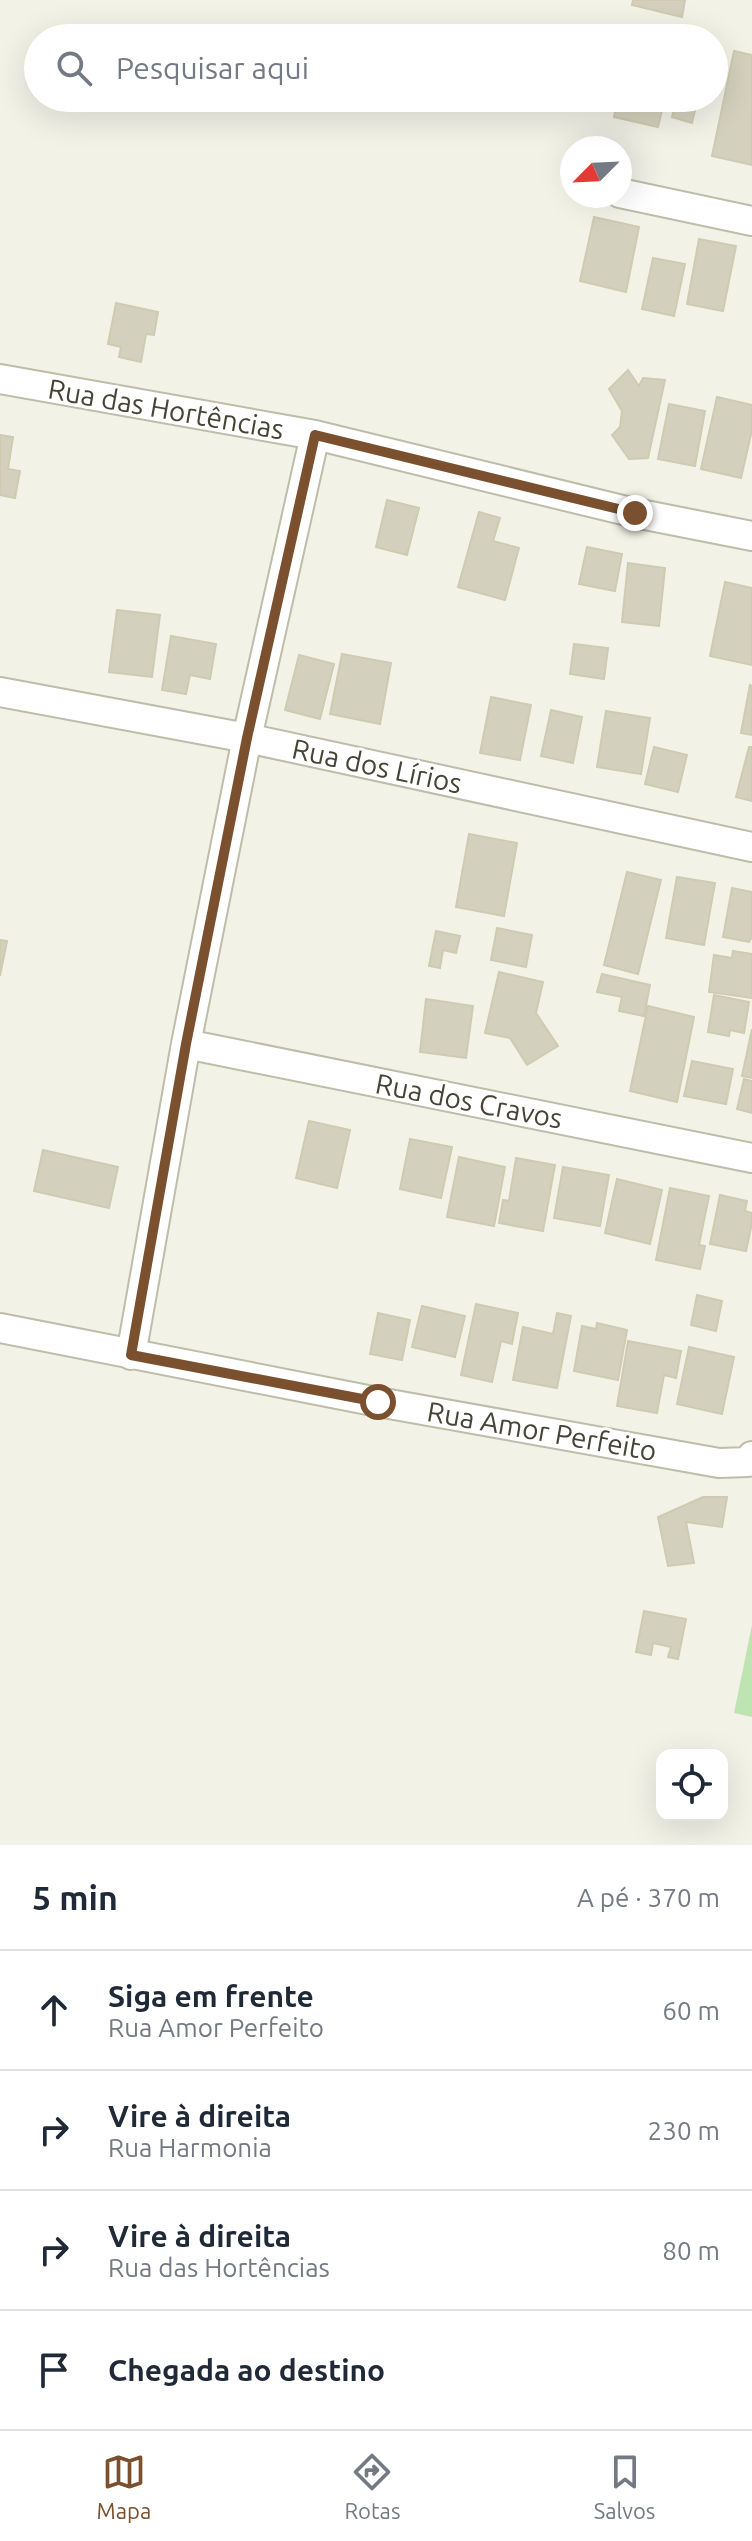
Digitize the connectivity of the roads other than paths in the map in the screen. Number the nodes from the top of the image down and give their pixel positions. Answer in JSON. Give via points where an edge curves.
{"nodes":[{"id":1,"x":632,"y":196,"type":"edge"},
{"id":2,"x":752,"y":221,"type":"edge"},
{"id":3,"x":0,"y":379,"type":"edge"},
{"id":4,"x":315,"y":435,"type":"junction"},
{"id":5,"x":752,"y":536,"type":"edge"},
{"id":6,"x":0,"y":692,"type":"edge"},
{"id":7,"x":247,"y":738,"type":"junction"},
{"id":8,"x":752,"y":847,"type":"edge"},
{"id":9,"x":186,"y":1044,"type":"junction"},
{"id":10,"x":752,"y":1158,"type":"edge"},
{"id":11,"x":0,"y":1328,"type":"edge"},
{"id":12,"x":131,"y":1355,"type":"junction"},
{"id":13,"x":752,"y":1456,"type":"edge"}],
"edges":[{"from":1,"to":2,"type":"street"},
{"from":3,"to":4,"type":"street","name":"Rua das Hortências"},
{"from":4,"to":5,"type":"street","name":"Rua das Hortências"},
{"from":4,"to":7,"type":"street"},
{"from":6,"to":7,"type":"street","name":"Rua dos Lírios"},
{"from":7,"to":8,"type":"street","name":"Rua dos Lírios"},
{"from":7,"to":9,"type":"street"},
{"from":9,"to":10,"type":"street","name":"Rua dos Cravos"},
{"from":9,"to":12,"type":"street"},
{"from":11,"to":12,"type":"street","name":"Rua Amor Perfeito"},
{"from":12,"to":13,"type":"street","name":"Rua Amor Perfeito","via":[[719,1463],[748,1462]]}]}
